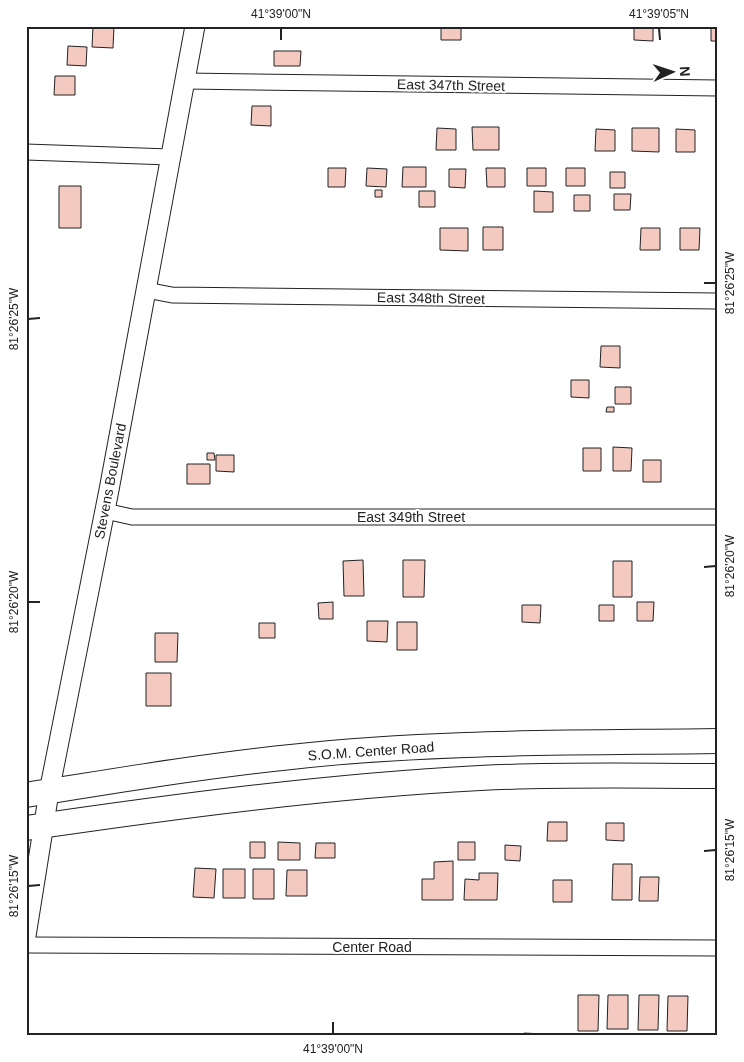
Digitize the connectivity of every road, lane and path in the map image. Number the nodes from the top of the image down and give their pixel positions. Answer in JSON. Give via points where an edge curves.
{"nodes":[{"id":1,"x":195,"y":26,"type":"edge"},
{"id":2,"x":185,"y":81,"type":"junction"},
{"id":3,"x":718,"y":88,"type":"edge"},
{"id":4,"x":26,"y":152,"type":"edge"},
{"id":5,"x":170,"y":157,"type":"junction"},
{"id":6,"x":146,"y":290,"type":"junction"},
{"id":7,"x":718,"y":301,"type":"edge"},
{"id":8,"x":105,"y":512,"type":"junction"},
{"id":9,"x":718,"y":517,"type":"edge"},
{"id":10,"x":718,"y":741,"type":"edge"},
{"id":11,"x":718,"y":776,"type":"edge"},
{"id":12,"x":37,"y":793,"type":"edge"},
{"id":13,"x":35,"y":826,"type":"edge"},
{"id":14,"x":26,"y":936,"type":"edge"},
{"id":15,"x":26,"y":945,"type":"edge"},
{"id":16,"x":718,"y":948,"type":"edge"}],
"edges":[{"from":1,"to":2,"type":"street","name":"Stevens Boulevard"},
{"from":2,"to":3,"type":"street","name":"East 347th Street"},
{"from":2,"to":5,"type":"street","name":"Stevens Boulevard"},
{"from":4,"to":5,"type":"street"},
{"from":5,"to":6,"type":"street","name":"Stevens Boulevard"},
{"from":6,"to":7,"type":"street","name":"East 348th Street","via":[[172,296]]},
{"from":6,"to":8,"type":"street","name":"Stevens Boulevard"},
{"from":8,"to":9,"type":"street","name":"East 349th Street","via":[[132,517]]},
{"from":8,"to":12,"type":"street","name":"Stevens Boulevard"},
{"from":10,"to":12,"type":"main road","name":"S.O.M. Center Road","via":[[487,744],[292,756]]},
{"from":11,"to":13,"type":"main road","via":[[471,779],[295,792]]},
{"from":12,"to":13,"type":"street","name":"Stevens Boulevard"},
{"from":13,"to":14,"type":"street","name":"Stevens Boulevard"},
{"from":15,"to":16,"type":"street","name":"Center Road"}]}
